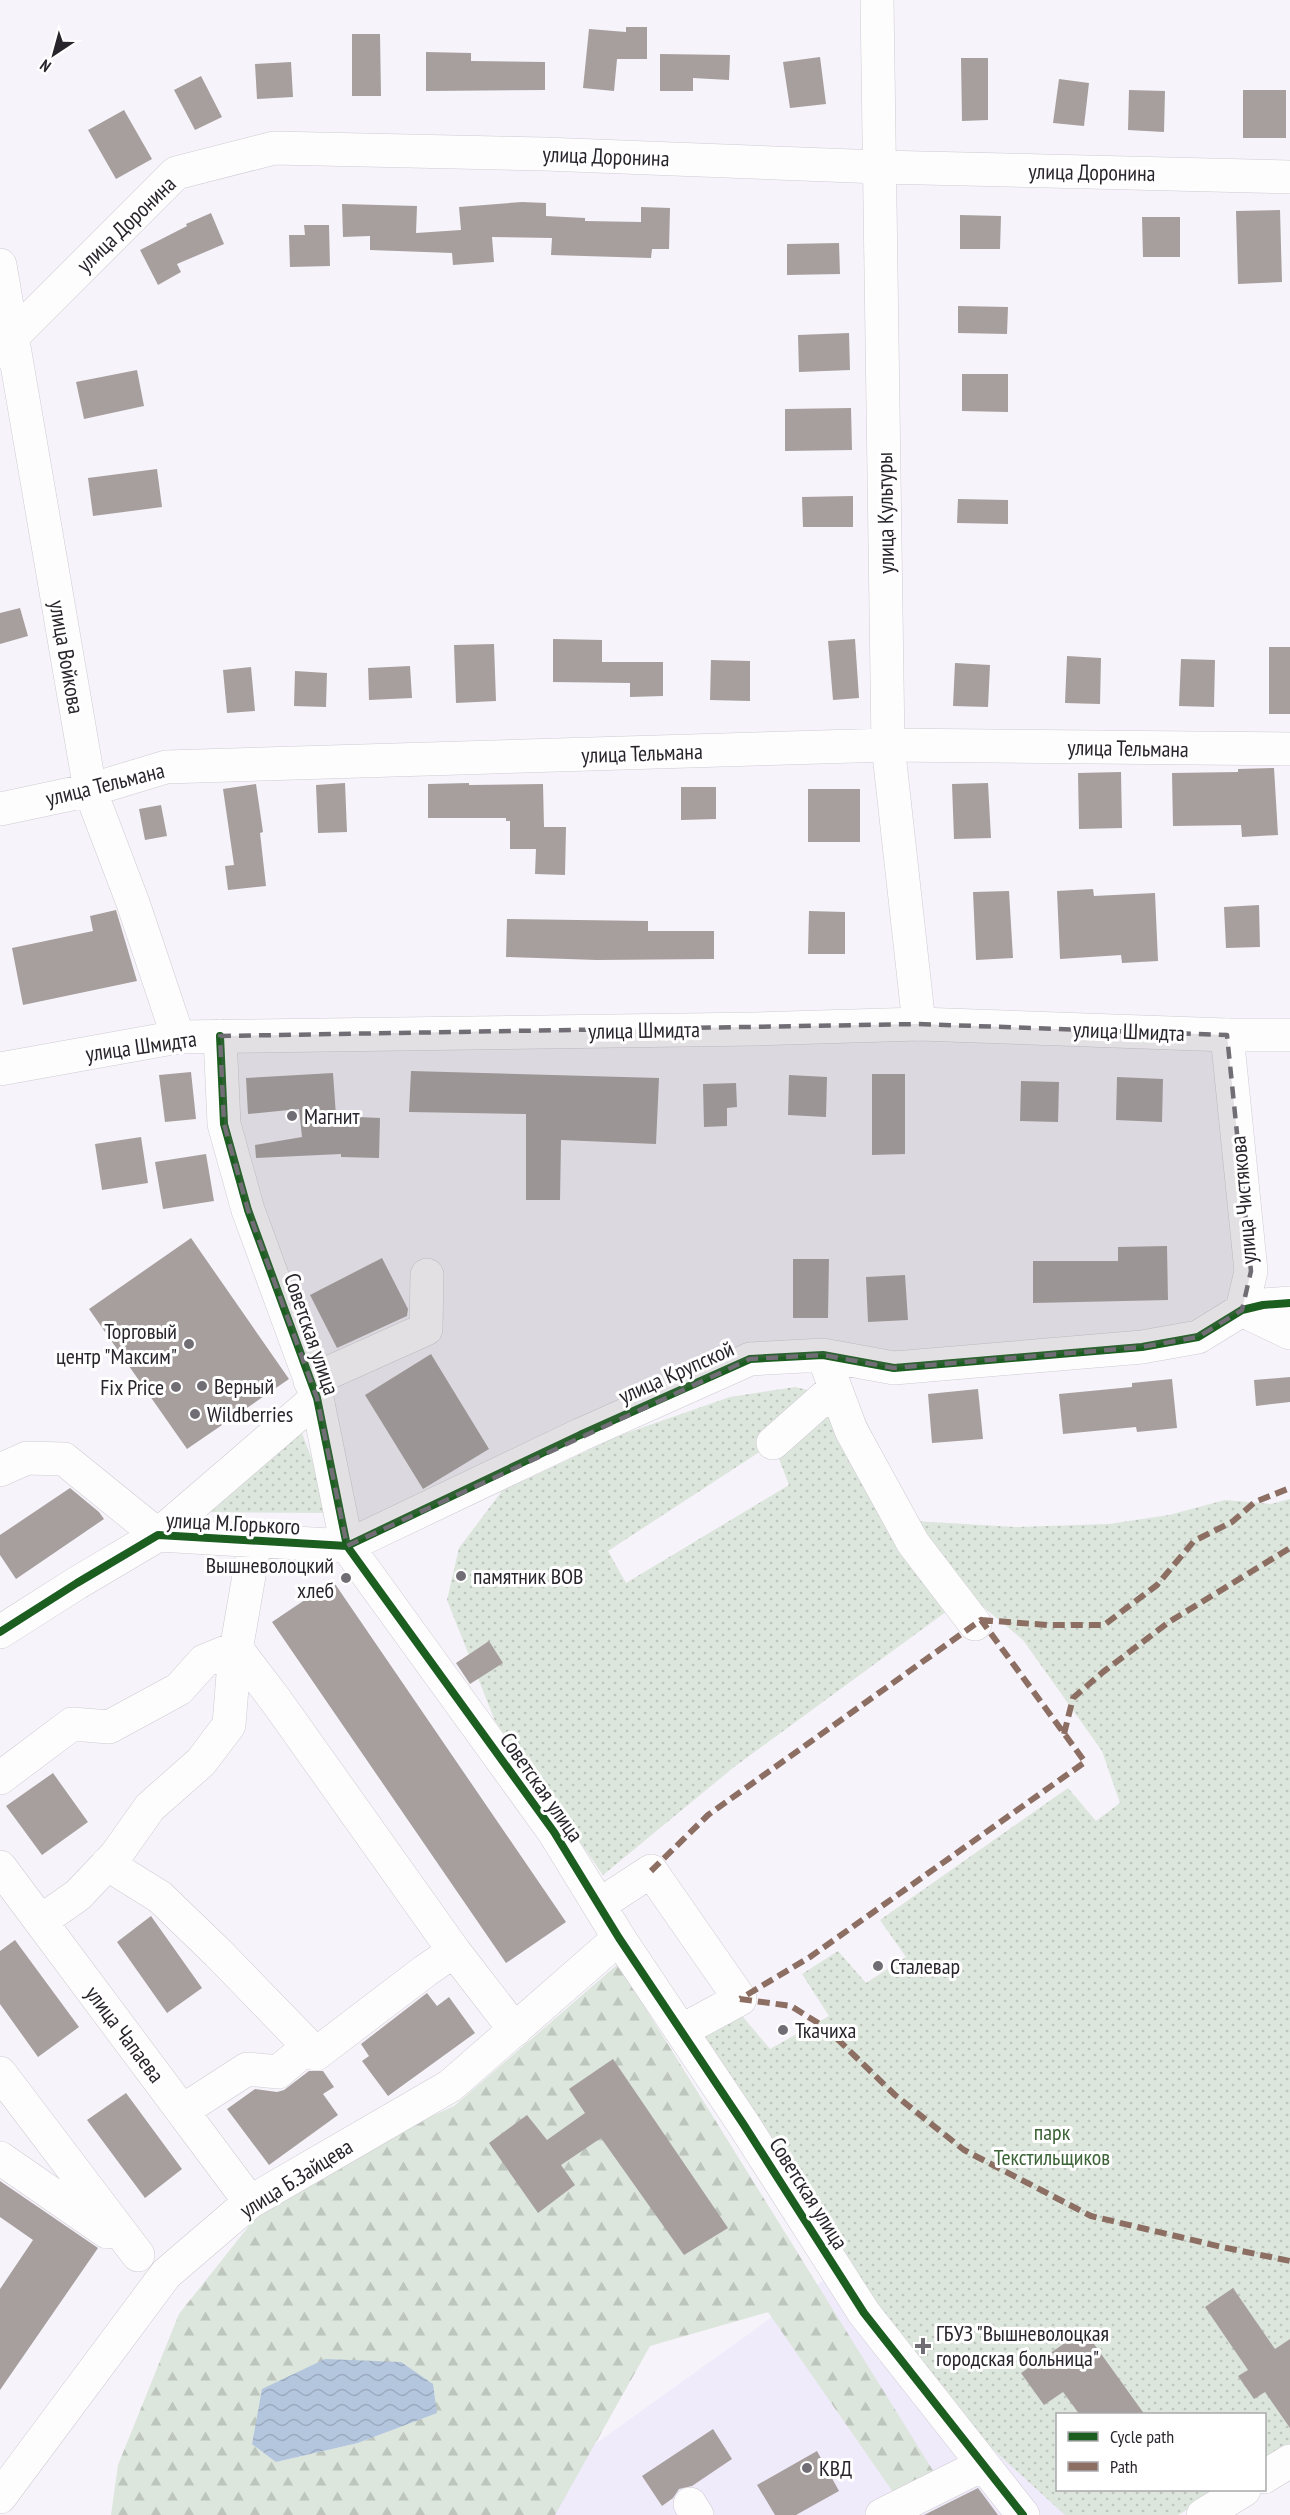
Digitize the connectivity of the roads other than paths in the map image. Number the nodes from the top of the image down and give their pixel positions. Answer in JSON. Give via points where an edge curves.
{"nodes":[{"id":1,"x":877,"y":0,"type":"edge"},
{"id":2,"x":880,"y":167,"type":"junction"},
{"id":3,"x":1290,"y":177,"type":"edge"},
{"id":4,"x":0,"y":265,"type":"edge"},
{"id":5,"x":3,"y":304,"type":"edge"},
{"id":6,"x":6,"y":344,"type":"edge"},
{"id":7,"x":888,"y":745,"type":"junction"},
{"id":8,"x":1290,"y":749,"type":"edge"},
{"id":9,"x":90,"y":790,"type":"junction"},
{"id":10,"x":0,"y":809,"type":"edge"},
{"id":11,"x":919,"y":1024,"type":"junction"},
{"id":12,"x":1227,"y":1035,"type":"junction"},
{"id":13,"x":1290,"y":1035,"type":"edge"},
{"id":14,"x":178,"y":1036,"type":"junction"},
{"id":15,"x":220,"y":1036,"type":"junction"},
{"id":16,"x":0,"y":1069,"type":"edge"},
{"id":17,"x":427,"y":1275,"type":"dead end"},
{"id":18,"x":1290,"y":1303,"type":"edge"},
{"id":19,"x":1242,"y":1310,"type":"junction"},
{"id":20,"x":1290,"y":1333,"type":"edge"},
{"id":21,"x":824,"y":1355,"type":"junction"},
{"id":22,"x":836,"y":1388,"type":"junction"},
{"id":23,"x":314,"y":1390,"type":"junction"},
{"id":24,"x":773,"y":1443,"type":"dead end"},
{"id":25,"x":0,"y":1470,"type":"edge"},
{"id":26,"x":158,"y":1535,"type":"junction"},
{"id":27,"x":255,"y":1541,"type":"junction"},
{"id":28,"x":347,"y":1546,"type":"junction"},
{"id":29,"x":975,"y":1624,"type":"dead end"},
{"id":30,"x":0,"y":1632,"type":"edge"},
{"id":31,"x":236,"y":1648,"type":"junction"},
{"id":32,"x":0,"y":1778,"type":"edge"},
{"id":33,"x":107,"y":1863,"type":"junction"},
{"id":34,"x":0,"y":1867,"type":"edge"},
{"id":35,"x":599,"y":1905,"type":"junction"},
{"id":36,"x":40,"y":1921,"type":"junction"},
{"id":37,"x":619,"y":1938,"type":"junction"},
{"id":38,"x":454,"y":1952,"type":"junction"},
{"id":39,"x":514,"y":2030,"type":"junction"},
{"id":40,"x":681,"y":2031,"type":"junction"},
{"id":41,"x":309,"y":2046,"type":"junction"},
{"id":42,"x":0,"y":2073,"type":"edge"},
{"id":43,"x":182,"y":2111,"type":"junction"},
{"id":44,"x":0,"y":2158,"type":"edge"},
{"id":45,"x":250,"y":2202,"type":"junction"},
{"id":46,"x":138,"y":2255,"type":"junction"},
{"id":47,"x":166,"y":2274,"type":"junction"},
{"id":48,"x":1290,"y":2461,"type":"edge"},
{"id":49,"x":982,"y":2465,"type":"junction"},
{"id":50,"x":1266,"y":2476,"type":"edge"},
{"id":51,"x":1242,"y":2491,"type":"edge"},
{"id":52,"x":0,"y":2497,"type":"edge"},
{"id":53,"x":882,"y":2515,"type":"edge"},
{"id":54,"x":1023,"y":2515,"type":"edge"},
{"id":55,"x":1203,"y":2515,"type":"edge"}],
"edges":[{"from":1,"to":2,"type":"street","name":"улица Культуры"},
{"from":2,"to":3,"type":"street","name":"улица Доронина"},
{"from":2,"to":6,"type":"street","name":"улица Доронина","via":[[274,148],[176,173]]},
{"from":2,"to":7,"type":"street","name":"улица Культуры"},
{"from":4,"to":5,"type":"street","name":"улица Войкова"},
{"from":5,"to":6,"type":"street","name":"улица Войкова"},
{"from":6,"to":9,"type":"street","name":"улица Войкова"},
{"from":7,"to":8,"type":"street","name":"улица Тельмана"},
{"from":7,"to":9,"type":"street","name":"улица Тельмана","via":[[166,767]]},
{"from":7,"to":11,"type":"street","name":"улица Культуры"},
{"from":9,"to":10,"type":"street","name":"улица Тельмана"},
{"from":9,"to":14,"type":"street","name":"улица Войкова"},
{"from":11,"to":12,"type":"street","name":"улица Шмидта"},
{"from":11,"to":15,"type":"street","name":"улица Шмидта"},
{"from":12,"to":13,"type":"street","name":"улица Шмидта"},
{"from":12,"to":19,"type":"street","name":"улица Чистякова","via":[[1251,1271]]},
{"from":14,"to":15,"type":"street","name":"улица Шмидта"},
{"from":14,"to":16,"type":"street","name":"улица Шмидта"},
{"from":15,"to":23,"type":"street","name":"Советская улица","via":[[225,1124],[248,1210]]},
{"from":17,"to":23,"type":"street","via":[[426,1329]]},
{"from":18,"to":19,"type":"street","name":"улица Крупской"},
{"from":19,"to":20,"type":"street"},
{"from":19,"to":21,"type":"street","name":"улица Крупской","via":[[1198,1336],[1142,1347],[894,1368]]},
{"from":21,"to":22,"type":"street"},
{"from":21,"to":28,"type":"street","name":"улица Крупской","via":[[750,1359]]},
{"from":22,"to":24,"type":"street"},
{"from":22,"to":29,"type":"street","via":[[851,1430],[913,1543]]},
{"from":23,"to":26,"type":"street"},
{"from":23,"to":28,"type":"street","name":"Советская улица"},
{"from":25,"to":26,"type":"street","via":[[27,1458],[64,1459]]},
{"from":26,"to":27,"type":"street","name":"улица М.Горького"},
{"from":26,"to":30,"type":"street","name":"улица М.Горького"},
{"from":27,"to":28,"type":"street","name":"улица М.Горького"},
{"from":27,"to":31,"type":"street"},
{"from":28,"to":35,"type":"street","name":"Советская улица","via":[[554,1832]]},
{"from":31,"to":32,"type":"street","via":[[204,1661],[179,1689],[109,1727],[72,1724]]},
{"from":31,"to":33,"type":"street","via":[[229,1725],[201,1762],[150,1807]]},
{"from":31,"to":38,"type":"street"},
{"from":33,"to":36,"type":"street","via":[[78,1895]]},
{"from":33,"to":41,"type":"street","via":[[160,1897]]},
{"from":34,"to":36,"type":"street","name":"улица Чапаева"},
{"from":35,"to":37,"type":"street","name":"Советская улица"},
{"from":35,"to":40,"type":"street","via":[[651,1871],[740,1999]]},
{"from":36,"to":43,"type":"street","name":"улица Чапаева"},
{"from":37,"to":39,"type":"street","name":"улица Б.Зайцева"},
{"from":37,"to":40,"type":"street","name":"Советская улица"},
{"from":38,"to":39,"type":"street"},
{"from":38,"to":41,"type":"street","via":[[316,2054]]},
{"from":39,"to":45,"type":"street","name":"улица Б.Зайцева","via":[[450,2086]]},
{"from":40,"to":49,"type":"street","name":"Советская улица","via":[[864,2313]]},
{"from":41,"to":43,"type":"street","via":[[278,2072],[247,2069]]},
{"from":42,"to":46,"type":"street"},
{"from":43,"to":45,"type":"street","name":"улица Чапаева"},
{"from":44,"to":46,"type":"street"},
{"from":45,"to":47,"type":"street","name":"улица Б.Зайцева"},
{"from":46,"to":47,"type":"street"},
{"from":47,"to":52,"type":"street","name":"улица Б.Зайцева"},
{"from":48,"to":50,"type":"street"},
{"from":49,"to":53,"type":"street"},
{"from":49,"to":54,"type":"street","name":"Советская улица"},
{"from":51,"to":55,"type":"street"}]}
